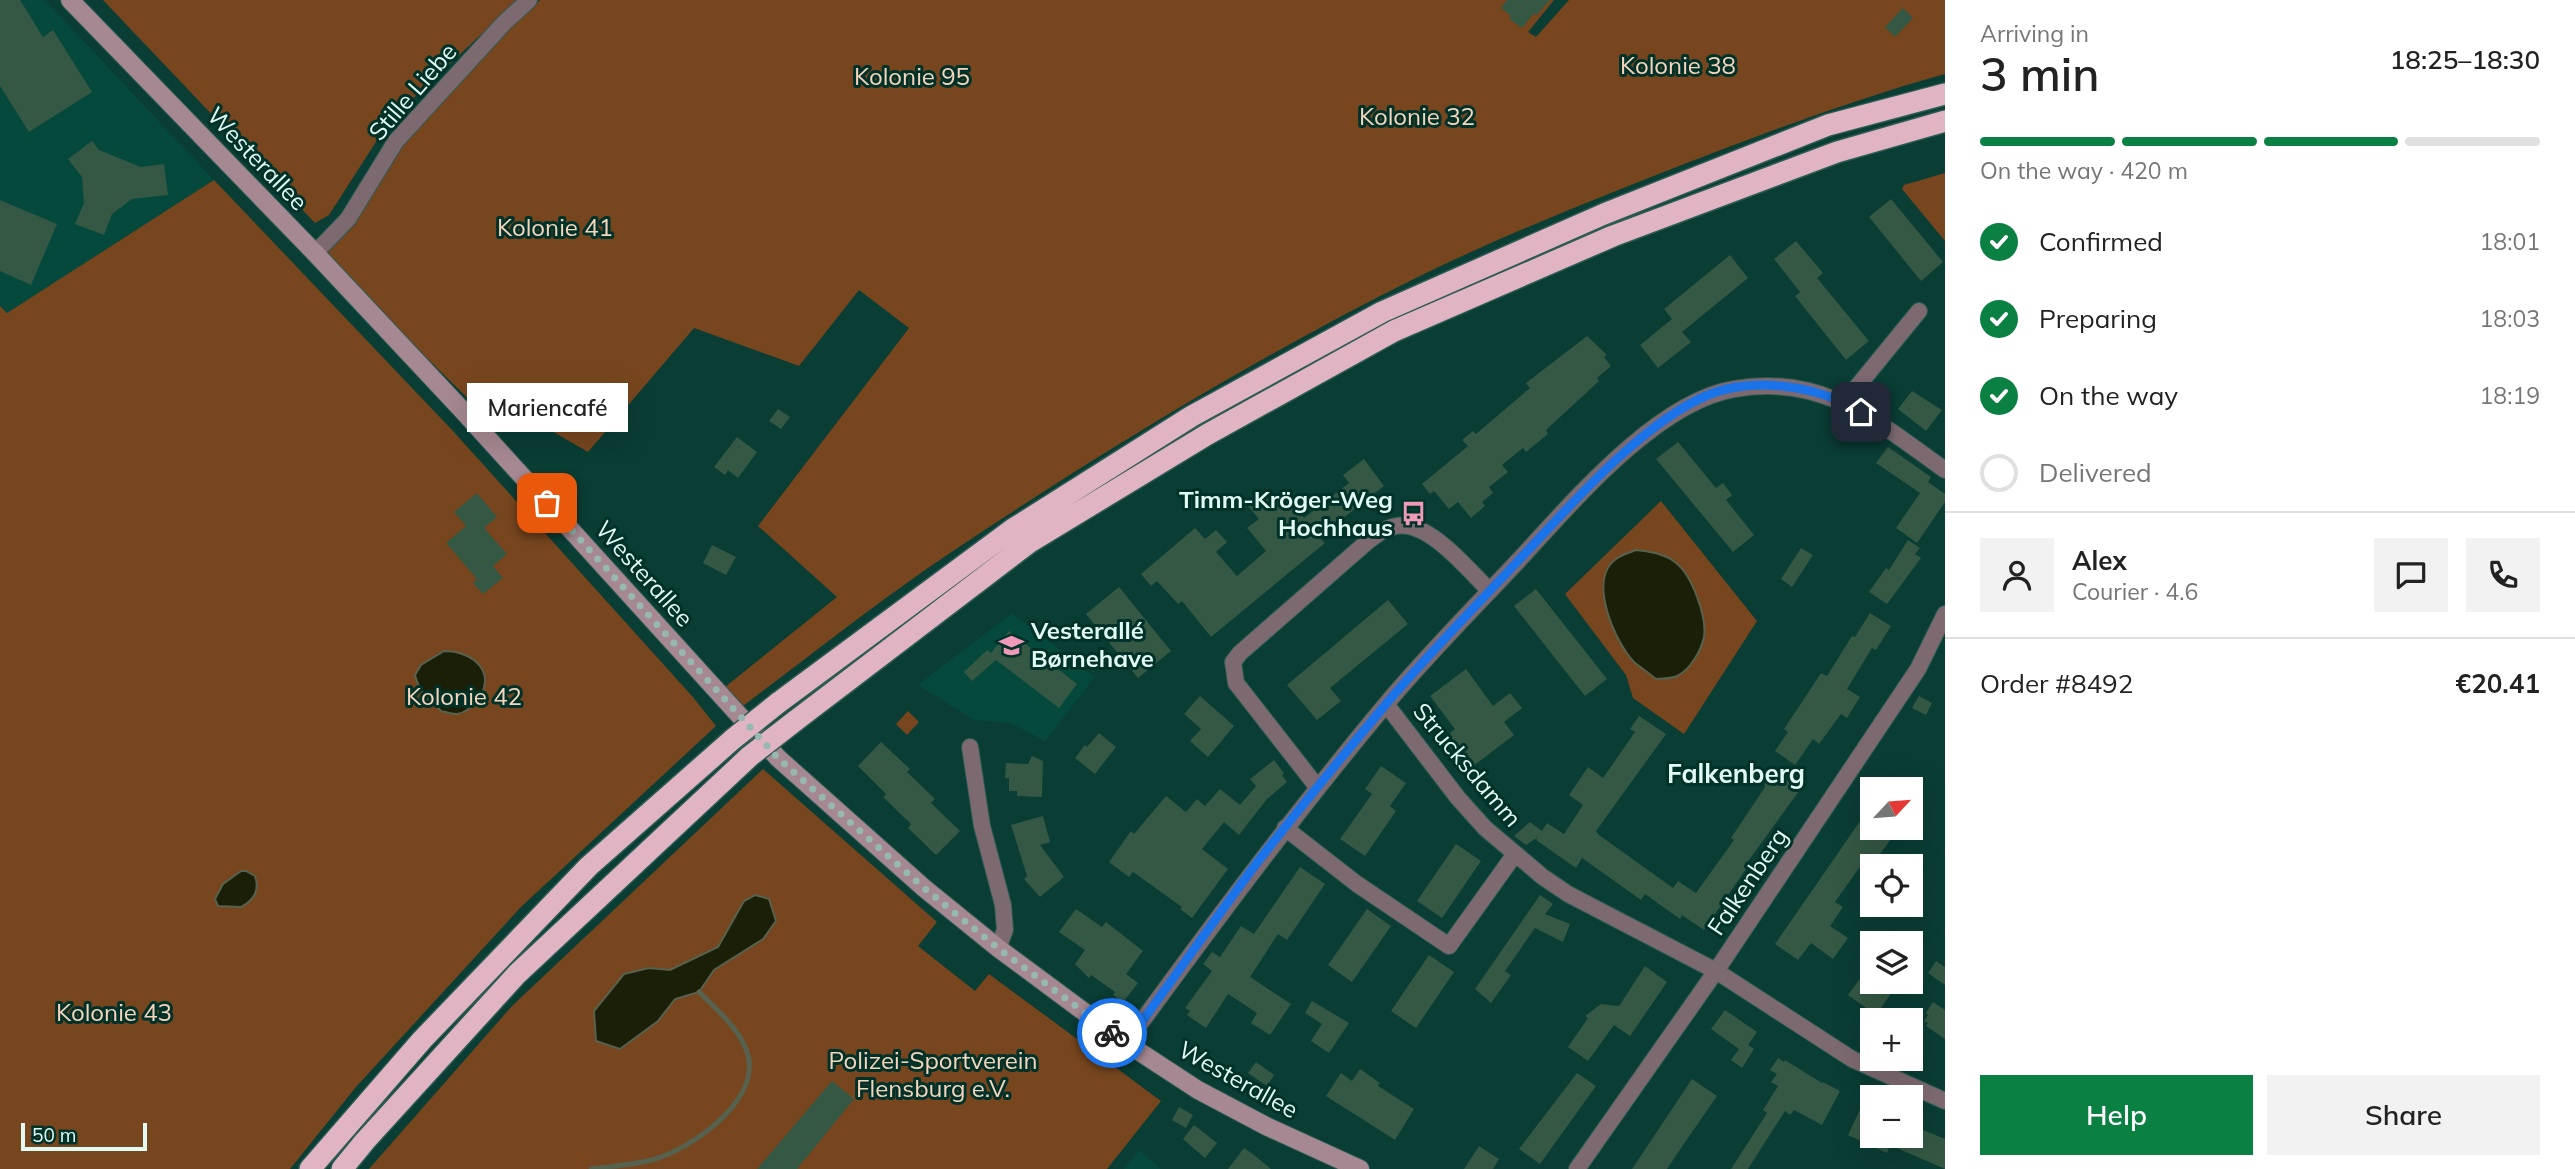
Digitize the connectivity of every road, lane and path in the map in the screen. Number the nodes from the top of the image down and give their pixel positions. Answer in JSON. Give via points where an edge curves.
{"nodes":[{"id":1,"x":69,"y":0,"type":"edge"},
{"id":2,"x":529,"y":0,"type":"edge"},
{"id":3,"x":1945,"y":94,"type":"edge"},
{"id":4,"x":1945,"y":121,"type":"edge"},
{"id":5,"x":315,"y":253,"type":"junction"},
{"id":6,"x":1919,"y":311,"type":"dead end"},
{"id":7,"x":1849,"y":404,"type":"junction"},
{"id":8,"x":1945,"y":470,"type":"edge"},
{"id":9,"x":1490,"y":591,"type":"junction"},
{"id":10,"x":1945,"y":614,"type":"edge"},
{"id":11,"x":1386,"y":704,"type":"junction"},
{"id":12,"x":970,"y":747,"type":"dead end"},
{"id":13,"x":1318,"y":788,"type":"junction"},
{"id":14,"x":1285,"y":828,"type":"junction"},
{"id":15,"x":1515,"y":854,"type":"junction"},
{"id":16,"x":998,"y":948,"type":"junction"},
{"id":17,"x":1716,"y":971,"type":"junction"},
{"id":18,"x":1126,"y":1043,"type":"junction"},
{"id":19,"x":1945,"y":1101,"type":"edge"},
{"id":20,"x":310,"y":1169,"type":"edge"},
{"id":21,"x":342,"y":1169,"type":"edge"},
{"id":22,"x":1360,"y":1169,"type":"edge"},
{"id":23,"x":1577,"y":1169,"type":"edge"}],
"edges":[{"from":1,"to":5,"type":"street","name":"Westerallee"},
{"from":2,"to":5,"type":"street","name":"Stille Liebe","via":[[396,141],[348,219]]},
{"from":3,"to":20,"type":"highway","bridge":true,"via":[[1828,125],[1604,214],[1382,312],[1192,416],[1013,529],[778,703],[589,866],[422,1040]]},
{"from":4,"to":21,"type":"highway","bridge":true,"via":[[1837,152],[1613,236],[1394,331],[1208,434],[1030,542],[750,757],[517,974]]},
{"from":5,"to":16,"type":"street","name":"Westerallee","via":[[778,758]]},
{"from":6,"to":7,"type":"street","via":[[1856,388]]},
{"from":7,"to":8,"type":"street"},
{"from":7,"to":9,"type":"street","via":[[1796,387],[1773,386],[1735,388],[1694,402],[1672,415],[1583,492]]},
{"from":9,"to":11,"type":"street"},
{"from":9,"to":13,"type":"street","via":[[1434,537],[1398,525],[1367,542],[1240,653],[1233,662],[1236,683]]},
{"from":10,"to":17,"type":"street","name":"Falkenberg","via":[[1918,669]]},
{"from":11,"to":13,"type":"street"},
{"from":11,"to":15,"type":"street","name":"Strucksdamm","via":[[1458,798]]},
{"from":12,"to":16,"type":"street","via":[[982,826],[1003,905],[1005,930]]},
{"from":13,"to":14,"type":"street"},
{"from":14,"to":15,"type":"street","name":"Strucksdamm","via":[[1449,946]]},
{"from":14,"to":18,"type":"street"},
{"from":15,"to":17,"type":"street","name":"Strucksdamm","via":[[1568,894]]},
{"from":16,"to":18,"type":"street","name":"Westerallee"},
{"from":17,"to":19,"type":"street","name":"Strucksdamm","via":[[1852,1059]]},
{"from":17,"to":23,"type":"street","name":"Falkenberg"},
{"from":18,"to":22,"type":"street","name":"Westerallee","via":[[1198,1090]]}]}
